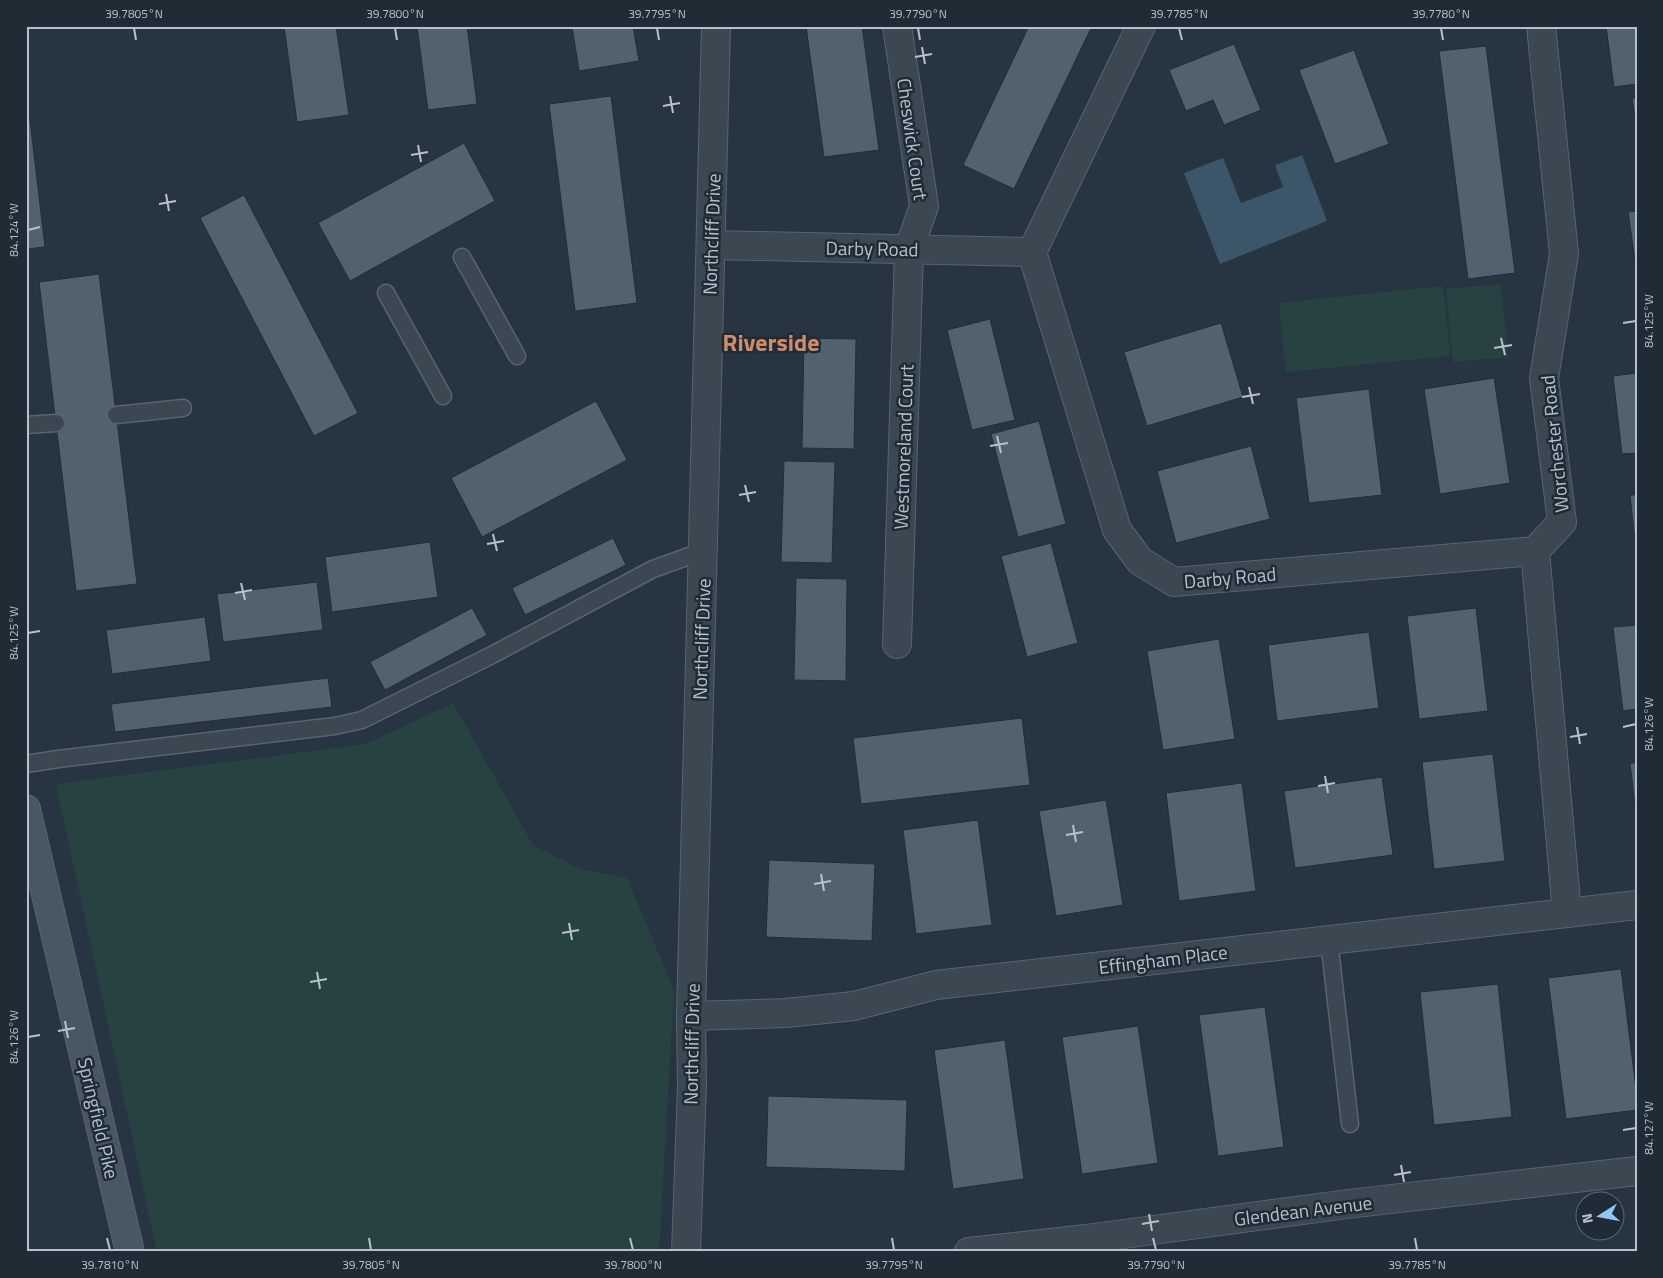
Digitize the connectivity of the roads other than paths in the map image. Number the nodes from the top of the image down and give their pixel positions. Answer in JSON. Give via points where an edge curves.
{"nodes":[{"id":1,"x":716,"y":26,"type":"edge"},
{"id":2,"x":897,"y":26,"type":"edge"},
{"id":3,"x":1141,"y":26,"type":"edge"},
{"id":4,"x":1541,"y":26,"type":"edge"},
{"id":5,"x":711,"y":245,"type":"junction"},
{"id":6,"x":909,"y":249,"type":"junction"},
{"id":7,"x":1032,"y":252,"type":"junction"},
{"id":8,"x":462,"y":257,"type":"dead end"},
{"id":9,"x":386,"y":292,"type":"dead end"},
{"id":10,"x":517,"y":356,"type":"dead end"},
{"id":11,"x":442,"y":396,"type":"dead end"},
{"id":12,"x":184,"y":408,"type":"dead end"},
{"id":13,"x":116,"y":415,"type":"dead end"},
{"id":14,"x":56,"y":423,"type":"dead end"},
{"id":15,"x":26,"y":425,"type":"edge"},
{"id":16,"x":703,"y":551,"type":"junction"},
{"id":17,"x":1535,"y":551,"type":"junction"},
{"id":18,"x":897,"y":644,"type":"dead end"},
{"id":19,"x":26,"y":764,"type":"edge"},
{"id":20,"x":26,"y":809,"type":"edge"},
{"id":21,"x":1637,"y":905,"type":"edge"},
{"id":22,"x":1567,"y":913,"type":"junction"},
{"id":23,"x":1329,"y":940,"type":"junction"},
{"id":24,"x":691,"y":1016,"type":"junction"},
{"id":25,"x":1350,"y":1124,"type":"dead end"},
{"id":26,"x":1637,"y":1170,"type":"edge"},
{"id":27,"x":130,"y":1252,"type":"edge"},
{"id":28,"x":686,"y":1252,"type":"edge"},
{"id":29,"x":969,"y":1252,"type":"edge"}],
"edges":[{"from":1,"to":5,"type":"street","name":"Northcliff Drive"},
{"from":2,"to":6,"type":"street","name":"Cheswick Court","via":[[924,206]]},
{"from":3,"to":7,"type":"street"},
{"from":4,"to":17,"type":"street","name":"Worchester Road","via":[[1564,254],[1544,378],[1562,522]]},
{"from":5,"to":6,"type":"street","name":"Darby Road"},
{"from":5,"to":16,"type":"street","name":"Northcliff Drive"},
{"from":6,"to":7,"type":"street","name":"Darby Road"},
{"from":6,"to":18,"type":"street","name":"Westmoreland Court"},
{"from":7,"to":17,"type":"street","name":"Darby Road","via":[[1117,530],[1140,561],[1174,582]]},
{"from":8,"to":10,"type":"lane"},
{"from":9,"to":11,"type":"lane"},
{"from":12,"to":13,"type":"lane"},
{"from":14,"to":15,"type":"lane"},
{"from":16,"to":19,"type":"lane","via":[[653,569],[362,720]]},
{"from":16,"to":24,"type":"street","name":"Northcliff Drive"},
{"from":17,"to":22,"type":"street"},
{"from":20,"to":27,"type":"main road","name":"Springfield Pike"},
{"from":21,"to":22,"type":"street","name":"Effingham Place"},
{"from":22,"to":23,"type":"street","name":"Effingham Place"},
{"from":23,"to":24,"type":"street","name":"Effingham Place","via":[[936,985],[854,1006],[786,1013]]},
{"from":23,"to":25,"type":"lane"},
{"from":24,"to":28,"type":"street","name":"Northcliff Drive"},
{"from":26,"to":29,"type":"street","name":"Glendean Avenue"}]}
